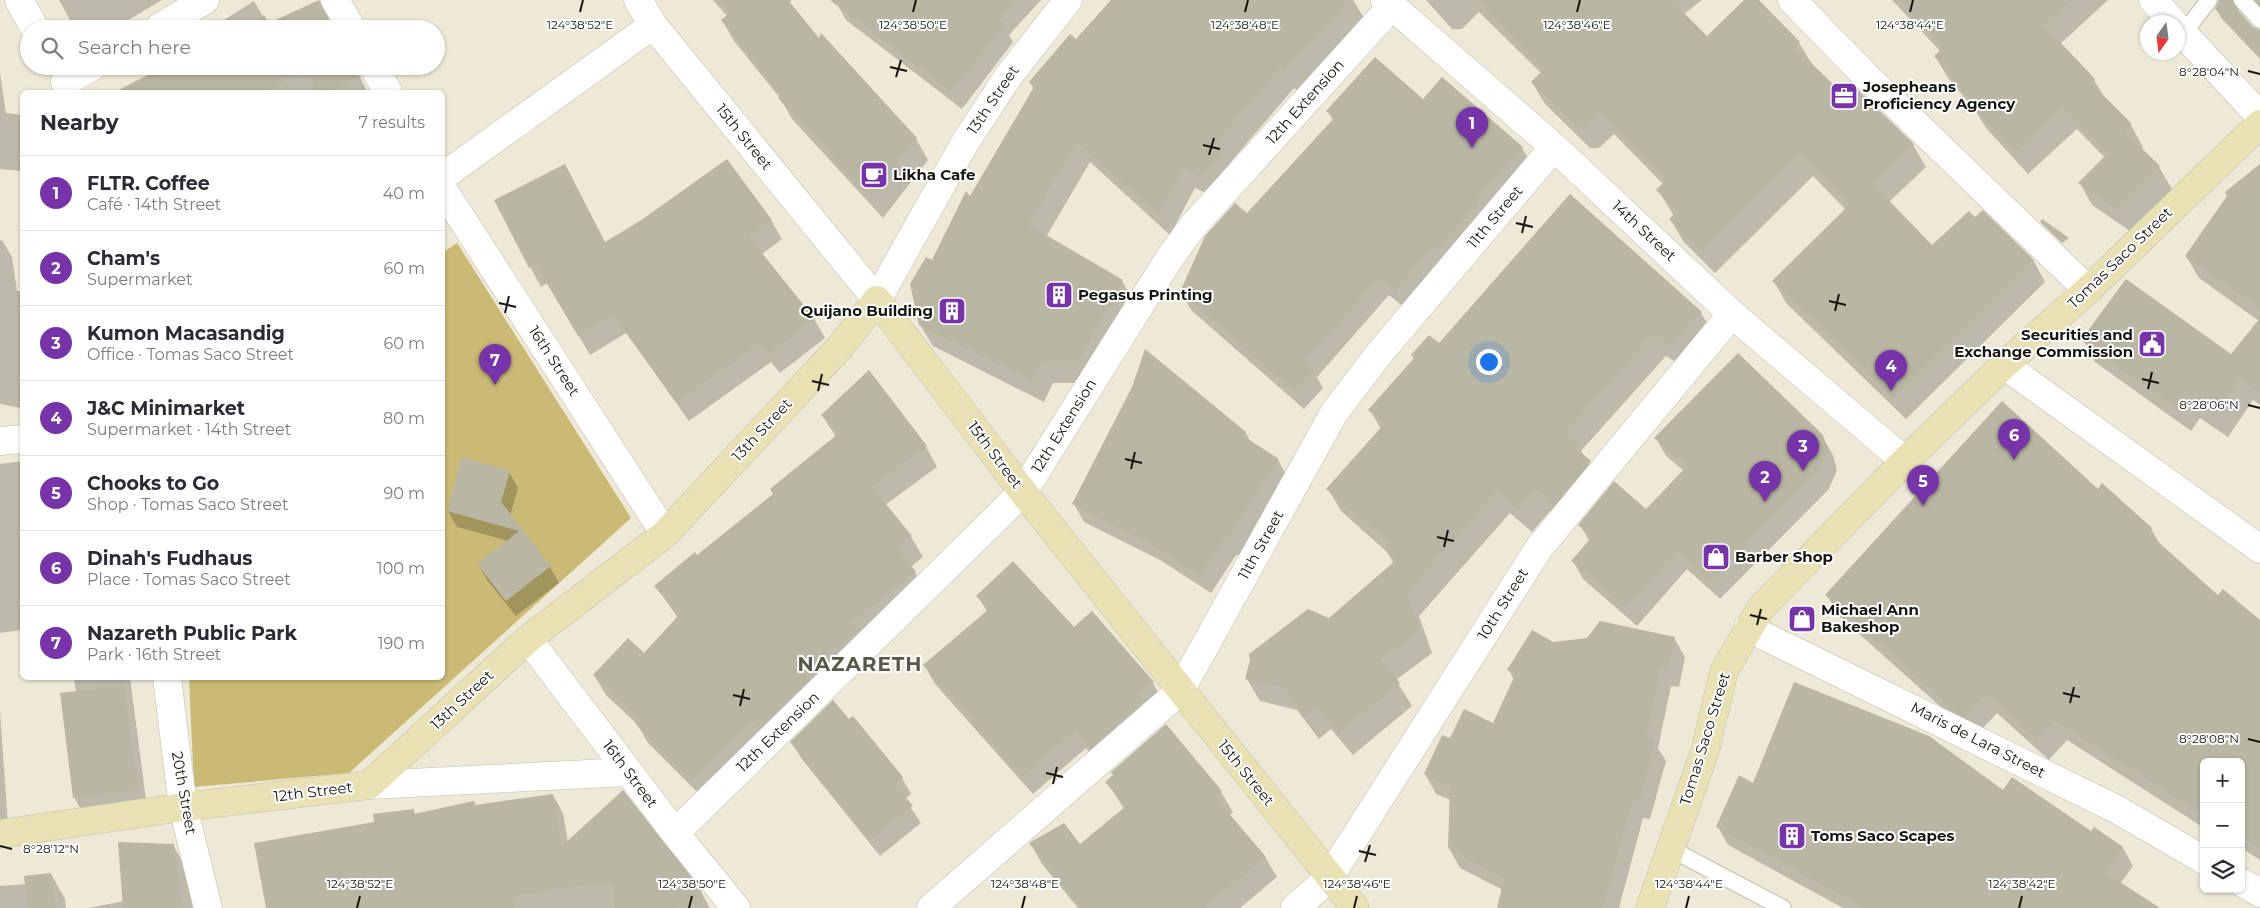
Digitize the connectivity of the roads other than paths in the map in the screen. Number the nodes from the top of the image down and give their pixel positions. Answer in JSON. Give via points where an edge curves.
{"nodes":[{"id":1,"x":19,"y":0,"type":"edge"},
{"id":2,"x":205,"y":0,"type":"edge"},
{"id":3,"x":335,"y":0,"type":"edge"},
{"id":4,"x":638,"y":0,"type":"edge"},
{"id":5,"x":1068,"y":0,"type":"edge"},
{"id":6,"x":1792,"y":0,"type":"edge"},
{"id":7,"x":2153,"y":0,"type":"edge"},
{"id":8,"x":2209,"y":0,"type":"edge"},
{"id":9,"x":2242,"y":0,"type":"edge"},
{"id":10,"x":1388,"y":3,"type":"edge"},
{"id":11,"x":2166,"y":15,"type":"edge"},
{"id":12,"x":30,"y":20,"type":"edge"},
{"id":13,"x":172,"y":20,"type":"edge"},
{"id":14,"x":347,"y":20,"type":"edge"},
{"id":15,"x":2260,"y":20,"type":"edge"},
{"id":16,"x":2185,"y":22,"type":"edge"},
{"id":17,"x":653,"y":25,"type":"junction"},
{"id":18,"x":2185,"y":36,"type":"edge"},
{"id":19,"x":378,"y":75,"type":"edge"},
{"id":20,"x":387,"y":90,"type":"edge"},
{"id":21,"x":2260,"y":116,"type":"edge"},
{"id":22,"x":2260,"y":124,"type":"edge"},
{"id":23,"x":1554,"y":147,"type":"junction"},
{"id":24,"x":445,"y":175,"type":"edge"},
{"id":25,"x":445,"y":193,"type":"edge"},
{"id":26,"x":2088,"y":290,"type":"junction"},
{"id":27,"x":877,"y":300,"type":"junction"},
{"id":28,"x":1732,"y":314,"type":"junction"},
{"id":29,"x":2004,"y":364,"type":"junction"},
{"id":30,"x":20,"y":439,"type":"edge"},
{"id":31,"x":0,"y":441,"type":"edge"},
{"id":32,"x":1905,"y":460,"type":"junction"},
{"id":33,"x":1023,"y":492,"type":"junction"},
{"id":34,"x":665,"y":534,"type":"junction"},
{"id":35,"x":2257,"y":548,"type":"edge"},
{"id":36,"x":1748,"y":628,"type":"junction"},
{"id":37,"x":528,"y":639,"type":"junction"},
{"id":38,"x":167,"y":680,"type":"edge"},
{"id":39,"x":1180,"y":691,"type":"junction"},
{"id":40,"x":628,"y":772,"type":"junction"},
{"id":41,"x":370,"y":785,"type":"junction"},
{"id":42,"x":183,"y":807,"type":"junction"},
{"id":43,"x":675,"y":833,"type":"junction"},
{"id":44,"x":0,"y":834,"type":"edge"},
{"id":45,"x":1671,"y":849,"type":"junction"},
{"id":46,"x":2200,"y":858,"type":"edge"},
{"id":47,"x":1329,"y":878,"type":"junction"},
{"id":48,"x":2245,"y":884,"type":"edge"},
{"id":49,"x":2260,"y":893,"type":"edge"},
{"id":50,"x":208,"y":908,"type":"edge"},
{"id":51,"x":736,"y":908,"type":"edge"},
{"id":52,"x":931,"y":908,"type":"edge"},
{"id":53,"x":1295,"y":908,"type":"edge"},
{"id":54,"x":1355,"y":908,"type":"edge"},
{"id":55,"x":1650,"y":908,"type":"edge"},
{"id":56,"x":1782,"y":908,"type":"edge"}],
"edges":[{"from":1,"to":12,"type":"street"},
{"from":2,"to":13,"type":"street"},
{"from":3,"to":14,"type":"street"},
{"from":4,"to":17,"type":"street","name":"15th Street"},
{"from":5,"to":27,"type":"street","name":"13th Street","via":[[1010,74],[966,141]]},
{"from":6,"to":26,"type":"street","via":[[1866,76]]},
{"from":7,"to":11,"type":"street"},
{"from":8,"to":16,"type":"lane"},
{"from":9,"to":15,"type":"lane"},
{"from":10,"to":23,"type":"street","name":"14th Street"},
{"from":10,"to":33,"type":"street","name":"12th Extension","via":[[1193,226]]},
{"from":17,"to":24,"type":"street"},
{"from":17,"to":27,"type":"street","name":"15th Street"},
{"from":18,"to":21,"type":"street"},
{"from":19,"to":20,"type":"street"},
{"from":22,"to":26,"type":"street","name":"Tomas Saco Street"},
{"from":23,"to":28,"type":"street","name":"14th Street"},
{"from":23,"to":39,"type":"street","name":"11th Street","via":[[1378,354],[1334,413]]},
{"from":25,"to":34,"type":"street","name":"16th Street"},
{"from":26,"to":29,"type":"street","name":"Tomas Saco Street"},
{"from":27,"to":33,"type":"street","name":"15th Street"},
{"from":27,"to":34,"type":"street","name":"13th Street","via":[[840,347]]},
{"from":28,"to":32,"type":"street","name":"14th Street"},
{"from":28,"to":47,"type":"street","name":"10th Street","via":[[1539,548]]},
{"from":29,"to":32,"type":"street","name":"Tomas Saco Street"},
{"from":29,"to":35,"type":"street"},
{"from":30,"to":31,"type":"street"},
{"from":32,"to":36,"type":"street","name":"Tomas Saco Street","via":[[1761,608]]},
{"from":33,"to":39,"type":"street","name":"15th Street"},
{"from":33,"to":43,"type":"street","name":"12th Extension"},
{"from":34,"to":37,"type":"street","name":"13th Street"},
{"from":36,"to":45,"type":"street","name":"Tomas Saco Street","via":[[1724,671],[1705,751]]},
{"from":36,"to":46,"type":"street","name":"Maris de Lara Street","via":[[2118,810]]},
{"from":37,"to":40,"type":"street","name":"16th Street"},
{"from":37,"to":41,"type":"street","name":"13th Street"},
{"from":38,"to":42,"type":"street","name":"20th Street"},
{"from":39,"to":47,"type":"street","name":"15th Street"},
{"from":39,"to":52,"type":"street","name":"11th Street"},
{"from":40,"to":41,"type":"street","name":"12th Street"},
{"from":40,"to":43,"type":"street","name":"16th Street"},
{"from":41,"to":42,"type":"street","name":"12th Street"},
{"from":42,"to":44,"type":"street","name":"12th Street"},
{"from":42,"to":50,"type":"street","name":"20th Street"},
{"from":43,"to":51,"type":"street","name":"16th Street"},
{"from":45,"to":55,"type":"street","name":"Tomas Saco Street"},
{"from":45,"to":56,"type":"lane"},
{"from":47,"to":53,"type":"street","name":"10th Street"},
{"from":47,"to":54,"type":"street","name":"15th Street"},
{"from":48,"to":49,"type":"street"}]}
